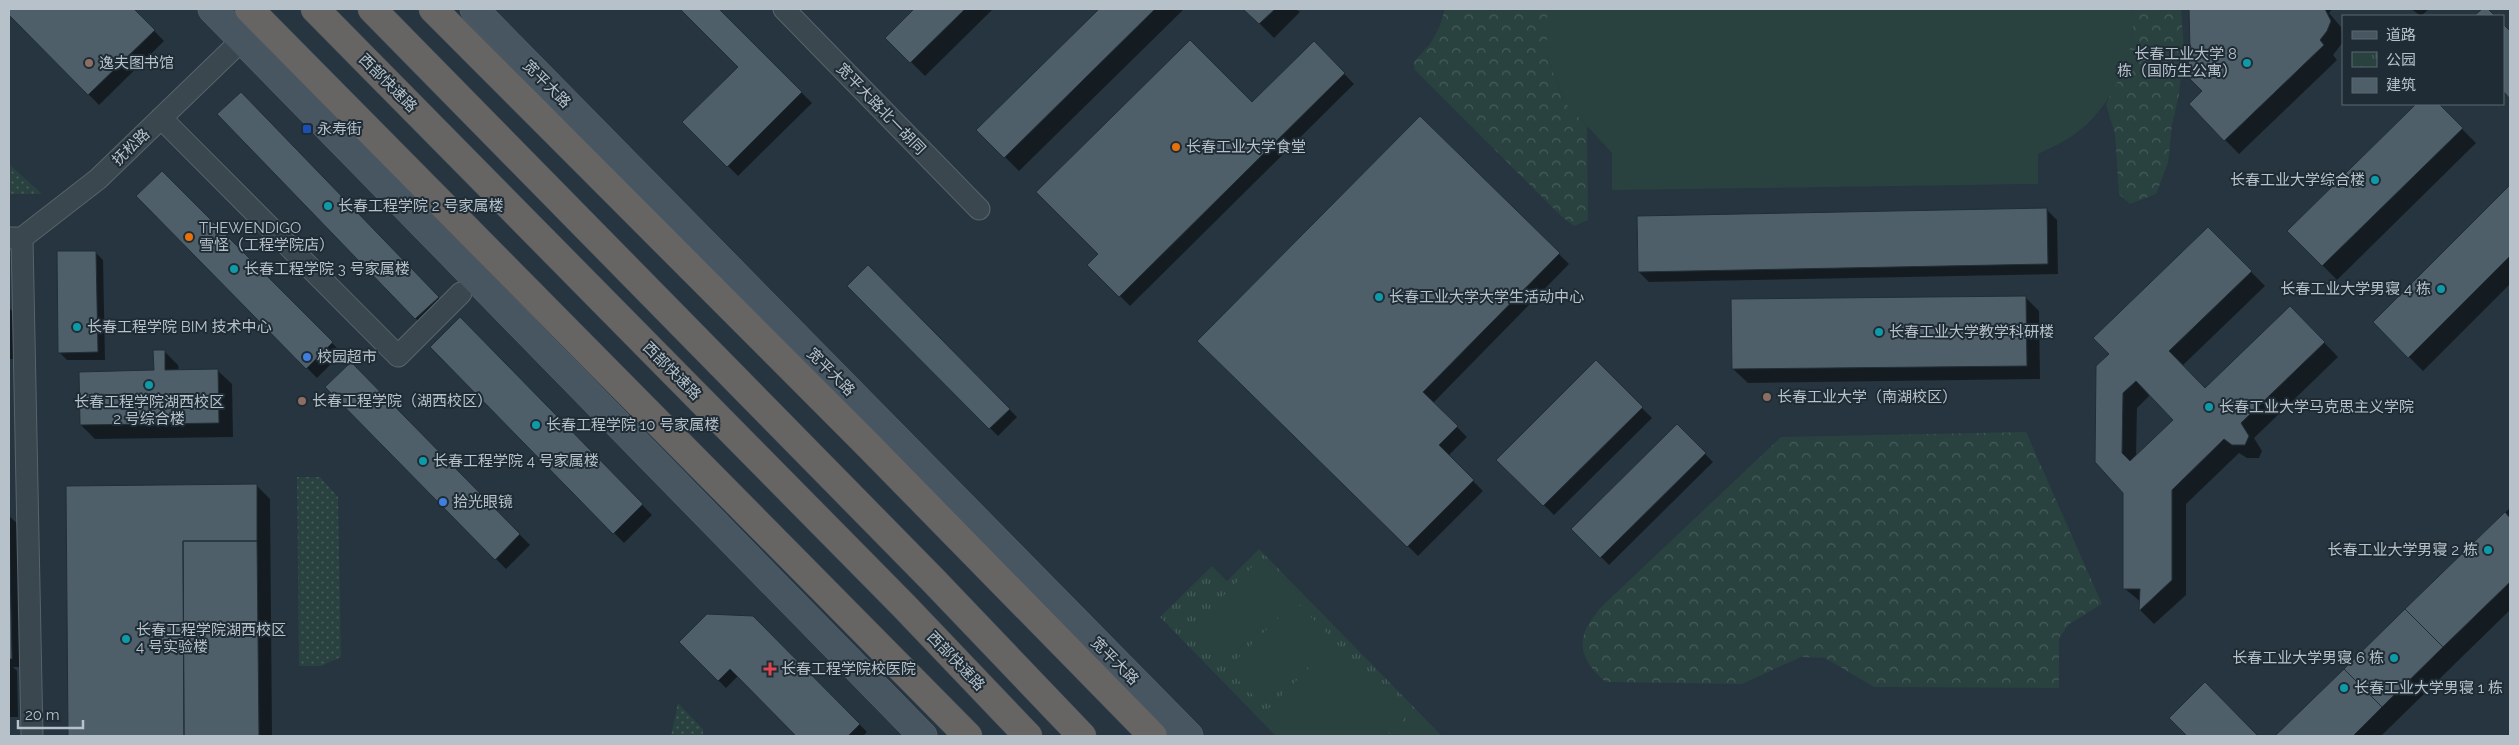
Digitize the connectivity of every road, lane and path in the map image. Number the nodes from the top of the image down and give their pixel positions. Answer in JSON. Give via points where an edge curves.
{"nodes":[{"id":1,"x":212,"y":9,"type":"edge"},
{"id":2,"x":249,"y":9,"type":"edge"},
{"id":3,"x":315,"y":9,"type":"edge"},
{"id":4,"x":372,"y":9,"type":"edge"},
{"id":5,"x":433,"y":9,"type":"edge"},
{"id":6,"x":474,"y":9,"type":"edge"},
{"id":7,"x":784,"y":9,"type":"edge"},
{"id":8,"x":242,"y":40,"type":"junction"},
{"id":9,"x":161,"y":118,"type":"junction"},
{"id":10,"x":979,"y":209,"type":"dead end"},
{"id":11,"x":15,"y":238,"type":"edge"},
{"id":12,"x":461,"y":293,"type":"dead end"},
{"id":13,"x":32,"y":736,"type":"edge"},
{"id":14,"x":923,"y":736,"type":"edge"},
{"id":15,"x":968,"y":736,"type":"edge"},
{"id":16,"x":1028,"y":736,"type":"edge"},
{"id":17,"x":1082,"y":736,"type":"edge"},
{"id":18,"x":1153,"y":736,"type":"edge"},
{"id":19,"x":1189,"y":736,"type":"edge"}],
"edges":[{"from":1,"to":8,"type":"main road"},
{"from":2,"to":15,"type":"highway"},
{"from":3,"to":16,"type":"highway","name":"西部快速路"},
{"from":4,"to":17,"type":"highway"},
{"from":5,"to":18,"type":"highway"},
{"from":6,"to":19,"type":"main road","name":"宽平大路"},
{"from":7,"to":10,"type":"street","name":"宽平大路北一胡同"},
{"from":8,"to":9,"type":"street","name":"抚松路"},
{"from":8,"to":14,"type":"main road"},
{"from":9,"to":11,"type":"street","name":"抚松路","via":[[98,179]]},
{"from":9,"to":12,"type":"street","via":[[398,356]]},
{"from":11,"to":13,"type":"street"}]}
